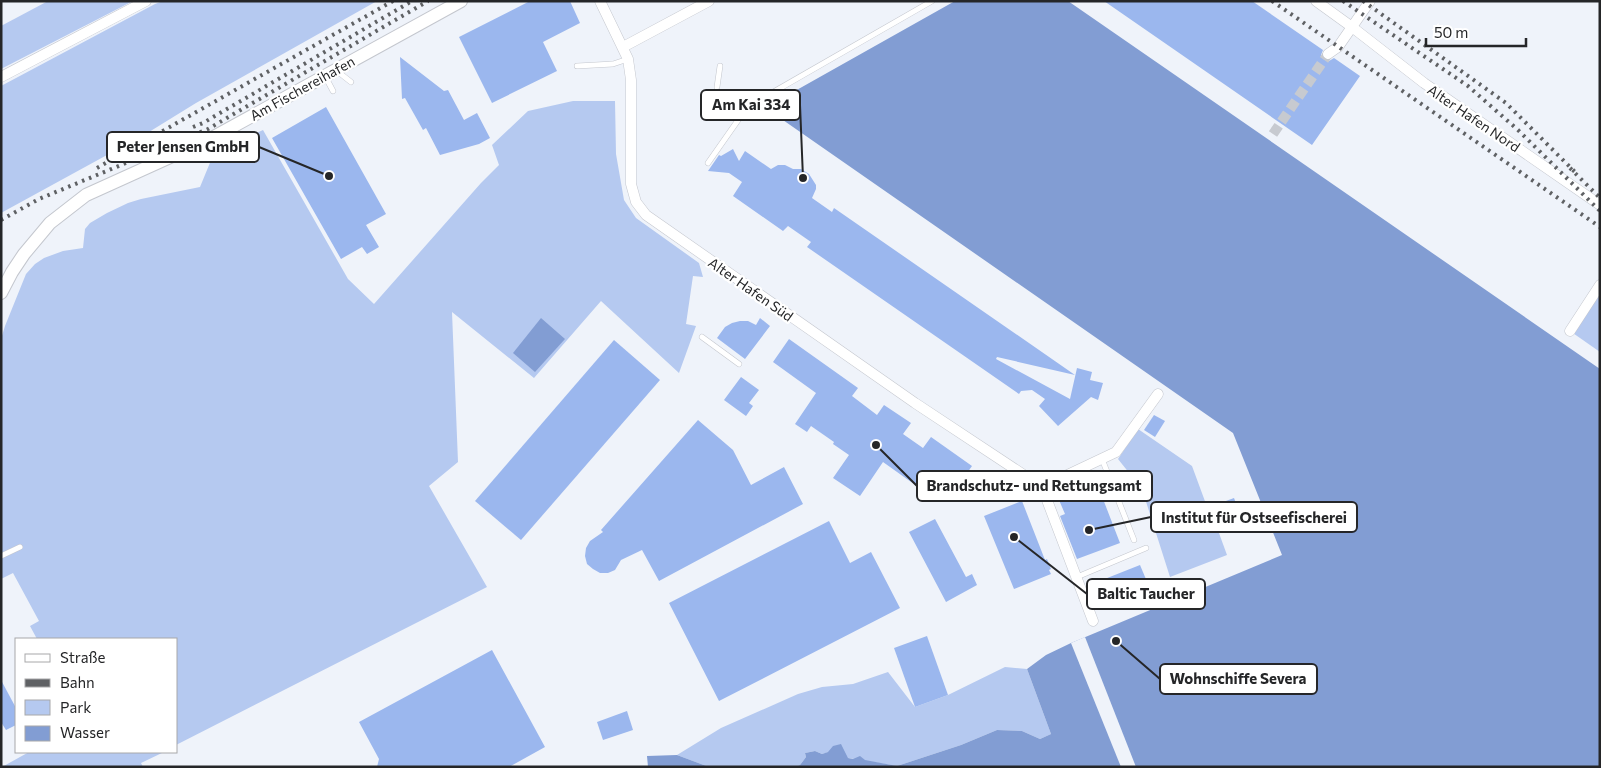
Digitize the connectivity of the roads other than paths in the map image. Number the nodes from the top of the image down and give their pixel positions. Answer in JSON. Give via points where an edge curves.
{"nodes":[{"id":1,"x":146,"y":1,"type":"edge"},
{"id":2,"x":461,"y":1,"type":"edge"},
{"id":3,"x":600,"y":1,"type":"edge"},
{"id":4,"x":709,"y":1,"type":"edge"},
{"id":5,"x":932,"y":1,"type":"edge"},
{"id":6,"x":1316,"y":1,"type":"edge"},
{"id":7,"x":1370,"y":1,"type":"edge"},
{"id":8,"x":1352,"y":27,"type":"junction"},
{"id":9,"x":623,"y":47,"type":"junction"},
{"id":10,"x":1328,"y":54,"type":"tunnel mouth"},
{"id":11,"x":628,"y":59,"type":"junction"},
{"id":12,"x":577,"y":66,"type":"dead end"},
{"id":13,"x":720,"y":66,"type":"dead end"},
{"id":14,"x":330,"y":72,"type":"junction"},
{"id":15,"x":1,"y":77,"type":"edge"},
{"id":16,"x":351,"y":82,"type":"dead end"},
{"id":17,"x":717,"y":87,"type":"dead end"},
{"id":18,"x":333,"y":91,"type":"dead end"},
{"id":19,"x":763,"y":98,"type":"dead end"},
{"id":20,"x":748,"y":106,"type":"dead end"},
{"id":21,"x":708,"y":163,"type":"dead end"},
{"id":22,"x":1600,"y":205,"type":"edge"},
{"id":23,"x":1600,"y":285,"type":"edge"},
{"id":24,"x":1,"y":293,"type":"edge"},
{"id":25,"x":1570,"y":331,"type":"dead end"},
{"id":26,"x":702,"y":337,"type":"dead end"},
{"id":27,"x":739,"y":364,"type":"dead end"},
{"id":28,"x":1158,"y":394,"type":"dead end"},
{"id":29,"x":1102,"y":459,"type":"junction"},
{"id":30,"x":1042,"y":487,"type":"junction"},
{"id":31,"x":1134,"y":540,"type":"dead end"},
{"id":32,"x":20,"y":547,"type":"dead end"},
{"id":33,"x":1146,"y":548,"type":"dead end"},
{"id":34,"x":1,"y":556,"type":"edge"},
{"id":35,"x":1076,"y":578,"type":"junction"},
{"id":36,"x":1093,"y":621,"type":"dead end"}],
"edges":[{"from":1,"to":15,"type":"street"},
{"from":2,"to":14,"type":"street","name":"Am Fischereihafen"},
{"from":3,"to":9,"type":"street","name":"Alter Hafen Süd"},
{"from":4,"to":9,"type":"street"},
{"from":5,"to":19,"type":"lane"},
{"from":6,"to":8,"type":"street","name":"Alter Hafen Nord"},
{"from":7,"to":8,"type":"street"},
{"from":8,"to":10,"type":"street","via":[[1338,47]]},
{"from":8,"to":22,"type":"street","name":"Alter Hafen Nord","via":[[1424,84]]},
{"from":9,"to":11,"type":"street","name":"Alter Hafen Süd"},
{"from":11,"to":12,"type":"lane","via":[[613,64]]},
{"from":11,"to":30,"type":"street","name":"Alter Hafen Süd","via":[[631,184],[636,202],[646,215],[915,403]]},
{"from":13,"to":17,"type":"lane"},
{"from":14,"to":16,"type":"lane"},
{"from":14,"to":18,"type":"lane"},
{"from":14,"to":24,"type":"street","name":"Am Fischereihafen","via":[[212,138],[86,195],[50,223],[24,254]]},
{"from":20,"to":21,"type":"lane"},
{"from":23,"to":25,"type":"street"},
{"from":26,"to":27,"type":"lane"},
{"from":28,"to":29,"type":"street","via":[[1116,452]]},
{"from":29,"to":30,"type":"street"},
{"from":29,"to":31,"type":"lane"},
{"from":30,"to":35,"type":"street"},
{"from":32,"to":34,"type":"lane"},
{"from":33,"to":35,"type":"lane"},
{"from":35,"to":36,"type":"street"}]}
